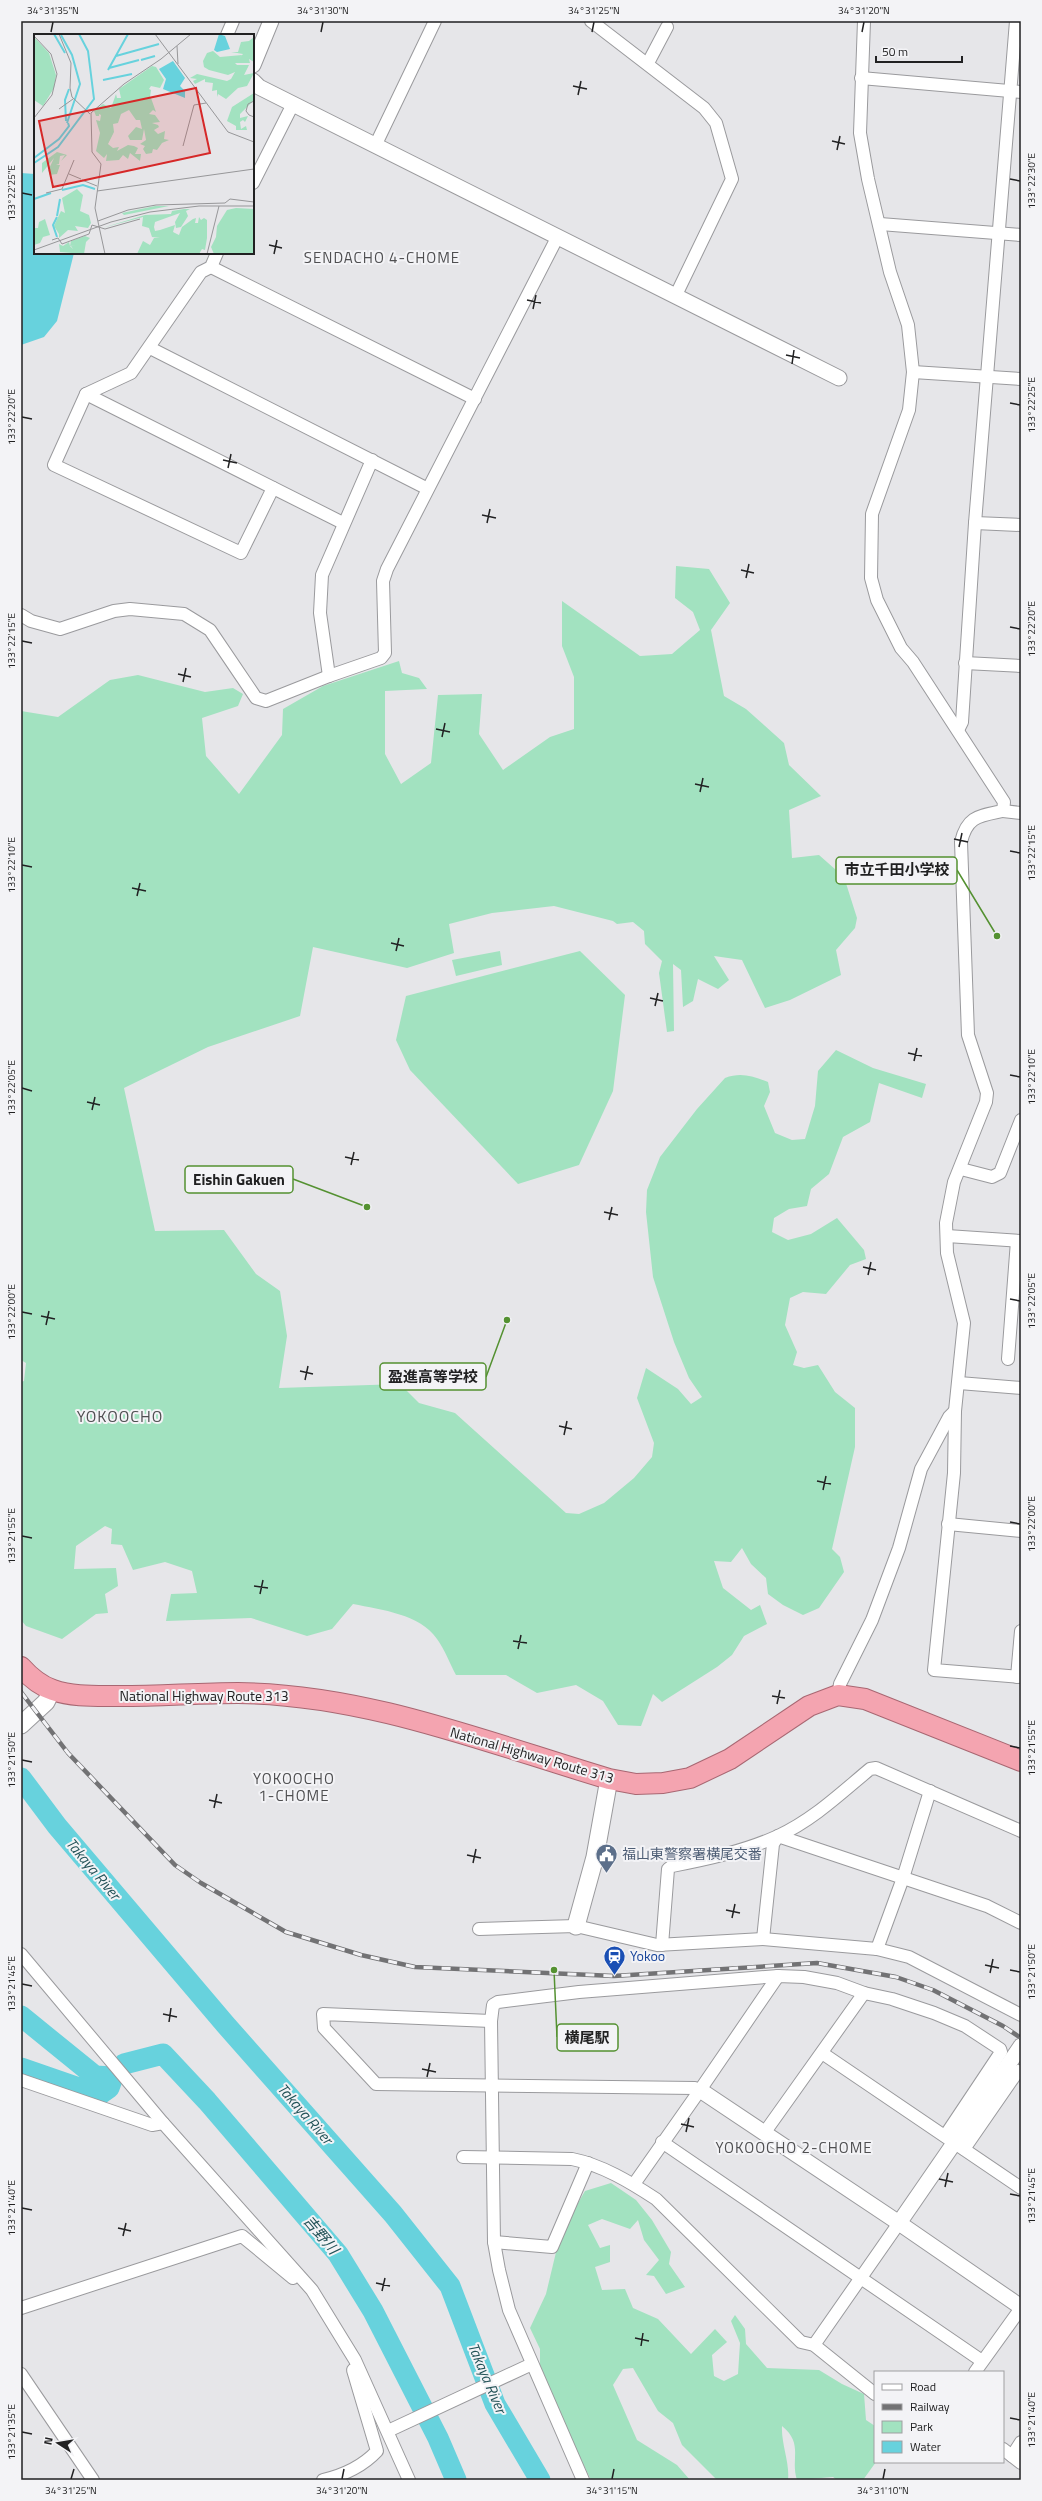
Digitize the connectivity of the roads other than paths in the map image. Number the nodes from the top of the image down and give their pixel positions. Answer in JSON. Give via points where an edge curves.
{"nodes":[{"id":1,"x":233,"y":21,"type":"edge"},
{"id":2,"x":271,"y":21,"type":"edge"},
{"id":3,"x":435,"y":21,"type":"edge"},
{"id":4,"x":592,"y":21,"type":"edge"},
{"id":5,"x":864,"y":21,"type":"edge"},
{"id":6,"x":1016,"y":21,"type":"edge"},
{"id":7,"x":667,"y":27,"type":"dead end"},
{"id":8,"x":227,"y":34,"type":"edge"},
{"id":9,"x":254,"y":63,"type":"edge"},
{"id":10,"x":648,"y":63,"type":"junction"},
{"id":11,"x":861,"y":78,"type":"junction"},
{"id":12,"x":254,"y":83,"type":"edge"},
{"id":13,"x":1015,"y":92,"type":"edge"},
{"id":14,"x":293,"y":104,"type":"junction"},
{"id":15,"x":376,"y":144,"type":"junction"},
{"id":16,"x":254,"y":181,"type":"edge"},
{"id":17,"x":880,"y":224,"type":"junction"},
{"id":18,"x":998,"y":234,"type":"junction"},
{"id":19,"x":1021,"y":235,"type":"edge"},
{"id":20,"x":558,"y":236,"type":"junction"},
{"id":21,"x":216,"y":254,"type":"edge"},
{"id":22,"x":210,"y":266,"type":"junction"},
{"id":23,"x":676,"y":295,"type":"junction"},
{"id":24,"x":150,"y":348,"type":"junction"},
{"id":25,"x":913,"y":372,"type":"junction"},
{"id":26,"x":987,"y":376,"type":"junction"},
{"id":27,"x":838,"y":378,"type":"dead end"},
{"id":28,"x":1021,"y":379,"type":"edge"},
{"id":29,"x":86,"y":394,"type":"junction"},
{"id":30,"x":475,"y":399,"type":"junction"},
{"id":31,"x":372,"y":460,"type":"junction"},
{"id":32,"x":273,"y":488,"type":"junction"},
{"id":33,"x":426,"y":488,"type":"junction"},
{"id":34,"x":343,"y":523,"type":"junction"},
{"id":35,"x":975,"y":523,"type":"junction"},
{"id":36,"x":1021,"y":526,"type":"edge"},
{"id":37,"x":21,"y":615,"type":"edge"},
{"id":38,"x":965,"y":663,"type":"junction"},
{"id":39,"x":1021,"y":666,"type":"edge"},
{"id":40,"x":329,"y":676,"type":"junction"},
{"id":41,"x":958,"y":730,"type":"junction"},
{"id":42,"x":1003,"y":811,"type":"junction"},
{"id":43,"x":1021,"y":813,"type":"edge"},
{"id":44,"x":1021,"y":1120,"type":"edge"},
{"id":45,"x":960,"y":1169,"type":"junction"},
{"id":46,"x":947,"y":1236,"type":"junction"},
{"id":47,"x":1019,"y":1241,"type":"edge"},
{"id":48,"x":1008,"y":1359,"type":"dead end"},
{"id":49,"x":959,"y":1383,"type":"junction"},
{"id":50,"x":1021,"y":1388,"type":"edge"},
{"id":51,"x":955,"y":1411,"type":"junction"},
{"id":52,"x":948,"y":1524,"type":"junction"},
{"id":53,"x":1021,"y":1531,"type":"edge"},
{"id":54,"x":1021,"y":1631,"type":"edge"},
{"id":55,"x":21,"y":1667,"type":"edge"},
{"id":56,"x":1019,"y":1677,"type":"edge"},
{"id":57,"x":52,"y":1690,"type":"junction"},
{"id":58,"x":838,"y":1695,"type":"junction"},
{"id":59,"x":26,"y":1720,"type":"edge"},
{"id":60,"x":1021,"y":1761,"type":"edge"},
{"id":61,"x":609,"y":1779,"type":"junction"},
{"id":62,"x":930,"y":1791,"type":"junction"},
{"id":63,"x":1021,"y":1831,"type":"edge"},
{"id":64,"x":778,"y":1836,"type":"junction"},
{"id":65,"x":903,"y":1878,"type":"junction"},
{"id":66,"x":1021,"y":1923,"type":"edge"},
{"id":67,"x":576,"y":1926,"type":"junction"},
{"id":68,"x":479,"y":1929,"type":"dead end"},
{"id":69,"x":763,"y":1939,"type":"junction"},
{"id":70,"x":662,"y":1945,"type":"junction"},
{"id":71,"x":877,"y":1948,"type":"junction"},
{"id":72,"x":21,"y":1954,"type":"edge"},
{"id":73,"x":778,"y":1976,"type":"junction"},
{"id":74,"x":864,"y":1993,"type":"junction"},
{"id":75,"x":1021,"y":2015,"type":"edge"},
{"id":76,"x":491,"y":2021,"type":"junction"},
{"id":77,"x":1021,"y":2046,"type":"edge"},
{"id":78,"x":822,"y":2052,"type":"junction"},
{"id":79,"x":1021,"y":2072,"type":"edge"},
{"id":80,"x":21,"y":2080,"type":"edge"},
{"id":81,"x":493,"y":2085,"type":"junction"},
{"id":82,"x":700,"y":2090,"type":"junction"},
{"id":83,"x":163,"y":2123,"type":"junction"},
{"id":84,"x":765,"y":2132,"type":"junction"},
{"id":85,"x":662,"y":2142,"type":"junction"},
{"id":86,"x":955,"y":2143,"type":"junction"},
{"id":87,"x":463,"y":2157,"type":"dead end"},
{"id":88,"x":493,"y":2158,"type":"junction"},
{"id":89,"x":588,"y":2163,"type":"junction"},
{"id":90,"x":634,"y":2184,"type":"junction"},
{"id":91,"x":1021,"y":2188,"type":"edge"},
{"id":92,"x":899,"y":2223,"type":"junction"},
{"id":93,"x":494,"y":2242,"type":"junction"},
{"id":94,"x":861,"y":2278,"type":"junction"},
{"id":95,"x":312,"y":2290,"type":"junction"},
{"id":96,"x":1021,"y":2307,"type":"edge"},
{"id":97,"x":21,"y":2308,"type":"edge"},
{"id":98,"x":814,"y":2345,"type":"junction"},
{"id":99,"x":355,"y":2360,"type":"junction"},
{"id":100,"x":982,"y":2361,"type":"junction"},
{"id":101,"x":532,"y":2364,"type":"junction"},
{"id":102,"x":976,"y":2371,"type":"edge"},
{"id":103,"x":21,"y":2374,"type":"edge"},
{"id":104,"x":874,"y":2393,"type":"edge"},
{"id":105,"x":388,"y":2431,"type":"junction"},
{"id":106,"x":1021,"y":2442,"type":"edge"},
{"id":107,"x":1012,"y":2456,"type":"edge"},
{"id":108,"x":92,"y":2480,"type":"edge"},
{"id":109,"x":323,"y":2480,"type":"edge"},
{"id":110,"x":409,"y":2480,"type":"edge"},
{"id":111,"x":583,"y":2480,"type":"edge"}],
"edges":[{"from":1,"to":8,"type":"street"},
{"from":2,"to":9,"type":"street"},
{"from":3,"to":15,"type":"street"},
{"from":4,"to":10,"type":"street"},
{"from":5,"to":11,"type":"street"},
{"from":6,"to":13,"type":"street"},
{"from":7,"to":10,"type":"street"},
{"from":10,"to":23,"type":"street","via":[[704,108],[716,123],[732,179]]},
{"from":11,"to":13,"type":"street"},
{"from":11,"to":17,"type":"street","via":[[860,133],[868,179]]},
{"from":12,"to":14,"type":"street"},
{"from":13,"to":18,"type":"street"},
{"from":14,"to":15,"type":"street"},
{"from":14,"to":16,"type":"street"},
{"from":15,"to":20,"type":"street"},
{"from":17,"to":18,"type":"street"},
{"from":17,"to":25,"type":"street","via":[[890,272],[908,325]]},
{"from":18,"to":19,"type":"street"},
{"from":18,"to":26,"type":"street"},
{"from":20,"to":23,"type":"street"},
{"from":20,"to":30,"type":"street"},
{"from":21,"to":22,"type":"street"},
{"from":22,"to":24,"type":"street","via":[[201,272]]},
{"from":22,"to":30,"type":"street"},
{"from":23,"to":27,"type":"street"},
{"from":24,"to":29,"type":"street","via":[[131,373]]},
{"from":24,"to":31,"type":"street"},
{"from":25,"to":26,"type":"street"},
{"from":25,"to":41,"type":"street","via":[[909,410],[872,514],[871,578],[877,600],[901,648]]},
{"from":26,"to":28,"type":"street"},
{"from":26,"to":35,"type":"street"},
{"from":29,"to":32,"type":"street"},
{"from":29,"to":32,"type":"street","via":[[54,465],[241,554]]},
{"from":30,"to":33,"type":"street"},
{"from":31,"to":33,"type":"street"},
{"from":31,"to":34,"type":"street"},
{"from":32,"to":34,"type":"street"},
{"from":33,"to":40,"type":"street","via":[[383,581],[385,653],[381,658]]},
{"from":34,"to":40,"type":"street","via":[[322,575],[320,613]]},
{"from":35,"to":36,"type":"street"},
{"from":35,"to":38,"type":"street"},
{"from":37,"to":40,"type":"street","via":[[31,621],[60,629],[114,611],[130,609],[184,614],[210,630],[256,698],[266,701]]},
{"from":38,"to":39,"type":"street"},
{"from":38,"to":41,"type":"street","via":[[962,722]]},
{"from":41,"to":42,"type":"street","via":[[1004,802]]},
{"from":42,"to":43,"type":"street"},
{"from":42,"to":45,"type":"street","via":[[977,816],[964,829],[961,842],[968,1035],[987,1093],[986,1102]]},
{"from":44,"to":45,"type":"street","via":[[1000,1173],[992,1177]]},
{"from":45,"to":46,"type":"street","via":[[954,1182],[946,1223]]},
{"from":46,"to":47,"type":"street"},
{"from":46,"to":49,"type":"street","via":[[947,1253],[964,1323]]},
{"from":47,"to":48,"type":"street"},
{"from":49,"to":50,"type":"street"},
{"from":49,"to":51,"type":"street"},
{"from":51,"to":52,"type":"street","via":[[954,1473]]},
{"from":51,"to":58,"type":"street","via":[[949,1417],[921,1469],[899,1548],[872,1620],[840,1684]]},
{"from":52,"to":53,"type":"street"},
{"from":52,"to":56,"type":"street","via":[[934,1670]]},
{"from":54,"to":56,"type":"street"},
{"from":55,"to":57,"type":"highway","name":"National Highway Route 313"},
{"from":57,"to":59,"type":"main road","via":[[46,1702]]},
{"from":57,"to":61,"type":"highway","name":"National Highway Route 313","via":[[92,1696],[258,1694],[347,1703]]},
{"from":58,"to":60,"type":"highway","name":"National Highway Route 313","via":[[865,1699]]},
{"from":58,"to":61,"type":"highway","name":"National Highway Route 313","via":[[809,1706],[730,1759],[690,1778],[663,1784],[636,1784]]},
{"from":61,"to":67,"type":"main road","via":[[595,1857]]},
{"from":62,"to":63,"type":"street"},
{"from":62,"to":64,"type":"street","via":[[876,1768],[870,1768],[804,1821]]},
{"from":62,"to":65,"type":"street"},
{"from":64,"to":65,"type":"street"},
{"from":64,"to":69,"type":"street","via":[[773,1844]]},
{"from":64,"to":70,"type":"street","via":[[668,1869]]},
{"from":65,"to":66,"type":"street","via":[[987,1906]]},
{"from":65,"to":71,"type":"street"},
{"from":67,"to":68,"type":"street"},
{"from":67,"to":70,"type":"street","via":[[641,1943]]},
{"from":69,"to":70,"type":"street"},
{"from":69,"to":71,"type":"street"},
{"from":71,"to":75,"type":"street","via":[[909,1957]]},
{"from":72,"to":83,"type":"street"},
{"from":73,"to":74,"type":"street","via":[[824,1980]]},
{"from":73,"to":76,"type":"street","via":[[580,1992],[498,2002],[493,2005]]},
{"from":73,"to":82,"type":"street"},
{"from":74,"to":78,"type":"street"},
{"from":74,"to":86,"type":"street","via":[[934,2013],[964,2026],[1000,2049],[1001,2052]]},
{"from":76,"to":81,"type":"street"},
{"from":76,"to":81,"type":"street","via":[[323,2014],[324,2028],[376,2084]]},
{"from":77,"to":86,"type":"street"},
{"from":78,"to":84,"type":"street"},
{"from":78,"to":86,"type":"street"},
{"from":79,"to":86,"type":"street","via":[[1018,2071]]},
{"from":80,"to":83,"type":"street","via":[[152,2125]]},
{"from":81,"to":82,"type":"street"},
{"from":81,"to":88,"type":"street"},
{"from":82,"to":84,"type":"street"},
{"from":82,"to":85,"type":"street"},
{"from":83,"to":95,"type":"street"},
{"from":84,"to":92,"type":"street"},
{"from":85,"to":90,"type":"street"},
{"from":85,"to":94,"type":"street"},
{"from":86,"to":91,"type":"street"},
{"from":86,"to":92,"type":"street"},
{"from":87,"to":88,"type":"street"},
{"from":88,"to":89,"type":"street","via":[[572,2159]]},
{"from":88,"to":93,"type":"street"},
{"from":89,"to":90,"type":"street"},
{"from":89,"to":93,"type":"street","via":[[552,2247]]},
{"from":90,"to":98,"type":"street","via":[[656,2199],[801,2342]]},
{"from":92,"to":94,"type":"street"},
{"from":92,"to":96,"type":"street"},
{"from":93,"to":101,"type":"street","via":[[509,2310]]},
{"from":94,"to":98,"type":"street"},
{"from":94,"to":100,"type":"street"},
{"from":95,"to":97,"type":"street","via":[[302,2285],[242,2236]]},
{"from":95,"to":99,"type":"street"},
{"from":96,"to":100,"type":"street"},
{"from":98,"to":104,"type":"street"},
{"from":99,"to":105,"type":"street"},
{"from":99,"to":109,"type":"street","via":[[353,2369],[377,2451],[366,2462],[340,2476]]},
{"from":100,"to":102,"type":"street"},
{"from":101,"to":105,"type":"street"},
{"from":101,"to":111,"type":"street"},
{"from":103,"to":108,"type":"street"},
{"from":105,"to":110,"type":"street"},
{"from":106,"to":107,"type":"street"}]}
